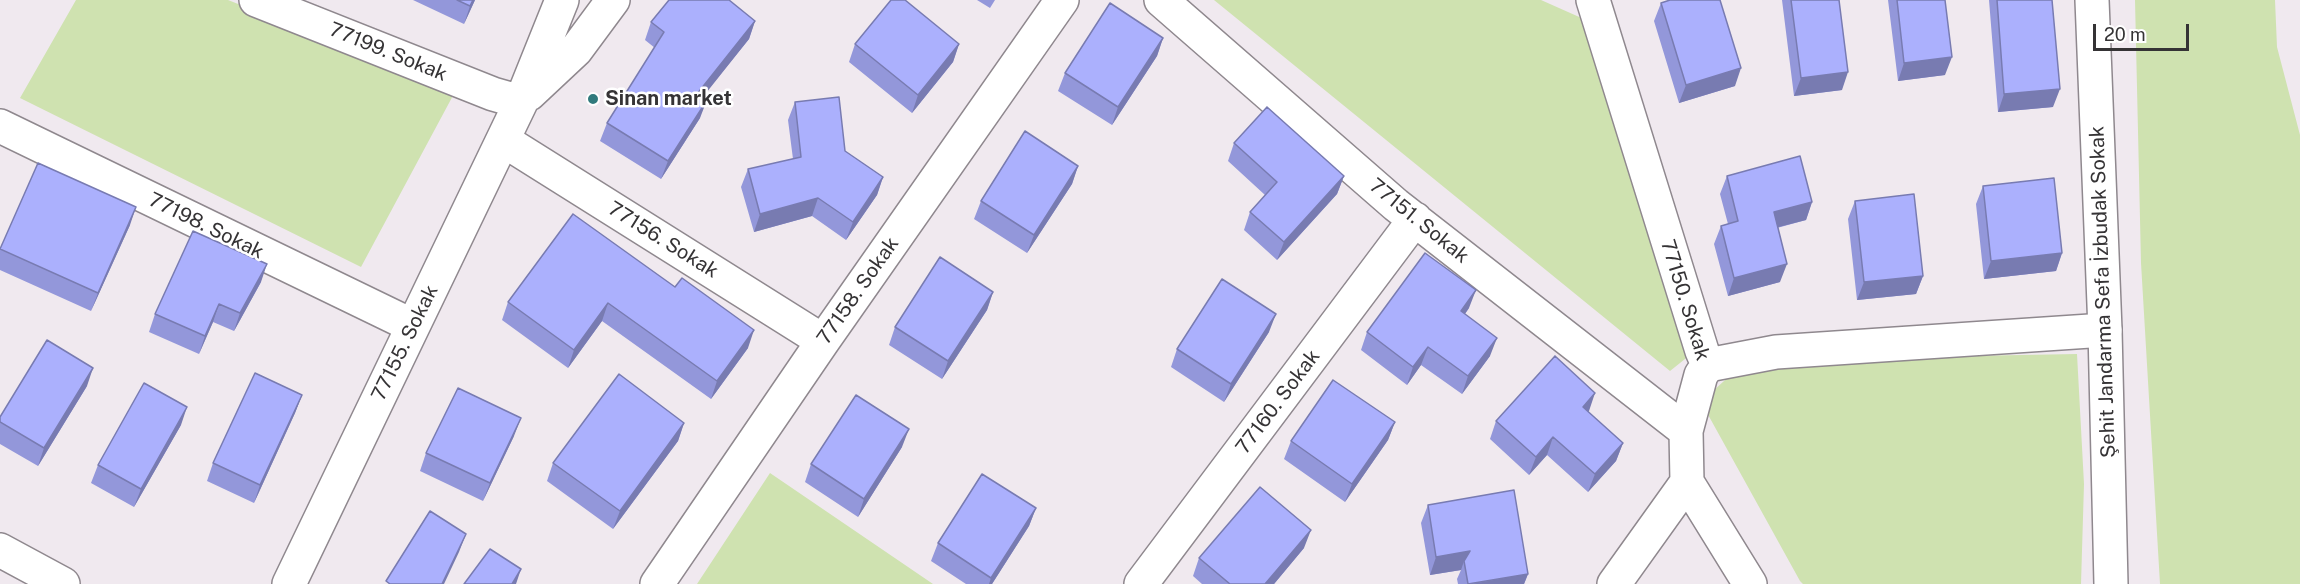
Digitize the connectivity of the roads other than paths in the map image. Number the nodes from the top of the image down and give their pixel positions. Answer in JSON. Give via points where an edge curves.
{"nodes":[{"id":1,"x":256,"y":0,"type":"edge"},
{"id":2,"x":562,"y":0,"type":"edge"},
{"id":3,"x":613,"y":0,"type":"edge"},
{"id":4,"x":1062,"y":0,"type":"edge"},
{"id":5,"x":1161,"y":0,"type":"edge"},
{"id":6,"x":1593,"y":0,"type":"edge"},
{"id":7,"x":2092,"y":0,"type":"edge"},
{"id":8,"x":521,"y":102,"type":"junction"},
{"id":9,"x":0,"y":126,"type":"edge"},
{"id":10,"x":503,"y":140,"type":"junction"},
{"id":11,"x":1415,"y":219,"type":"junction"},
{"id":12,"x":413,"y":326,"type":"junction"},
{"id":13,"x":2105,"y":330,"type":"junction"},
{"id":14,"x":823,"y":341,"type":"junction"},
{"id":15,"x":1708,"y":365,"type":"junction"},
{"id":16,"x":1686,"y":431,"type":"junction"},
{"id":17,"x":1687,"y":482,"type":"junction"},
{"id":18,"x":0,"y":550,"type":"edge"},
{"id":19,"x":63,"y":584,"type":"edge"},
{"id":20,"x":289,"y":584,"type":"edge"},
{"id":21,"x":657,"y":584,"type":"edge"},
{"id":22,"x":1141,"y":584,"type":"edge"},
{"id":23,"x":1614,"y":584,"type":"edge"},
{"id":24,"x":1750,"y":584,"type":"edge"},
{"id":25,"x":2111,"y":584,"type":"edge"}],
"edges":[{"from":1,"to":8,"type":"street","name":"77199. Sokak"},
{"from":2,"to":8,"type":"street","name":"77155. Sokak"},
{"from":3,"to":8,"type":"street","name":"77155. Sokak","via":[[576,50]]},
{"from":4,"to":14,"type":"street","name":"77158. Sokak"},
{"from":5,"to":11,"type":"street","name":"77151. Sokak"},
{"from":6,"to":15,"type":"street","name":"77150. Sokak"},
{"from":7,"to":13,"type":"street","name":"Şehit Jandarma Sefa İzbudak Sokak"},
{"from":8,"to":10,"type":"street","name":"77155. Sokak"},
{"from":9,"to":12,"type":"street","name":"77198. Sokak"},
{"from":10,"to":12,"type":"street","name":"77155. Sokak"},
{"from":10,"to":14,"type":"street","name":"77156. Sokak"},
{"from":11,"to":16,"type":"street","name":"77151. Sokak"},
{"from":11,"to":22,"type":"street","name":"77160. Sokak"},
{"from":12,"to":20,"type":"street","name":"77155. Sokak"},
{"from":13,"to":15,"type":"street","via":[[1776,352]]},
{"from":13,"to":25,"type":"street","name":"Şehit Jandarma Sefa İzbudak Sokak"},
{"from":14,"to":21,"type":"street","name":"77158. Sokak"},
{"from":15,"to":16,"type":"street","name":"77150. Sokak","via":[[1701,375]]},
{"from":16,"to":17,"type":"street","name":"77150. Sokak"},
{"from":17,"to":23,"type":"street"},
{"from":17,"to":24,"type":"street"},
{"from":18,"to":19,"type":"street"}]}
